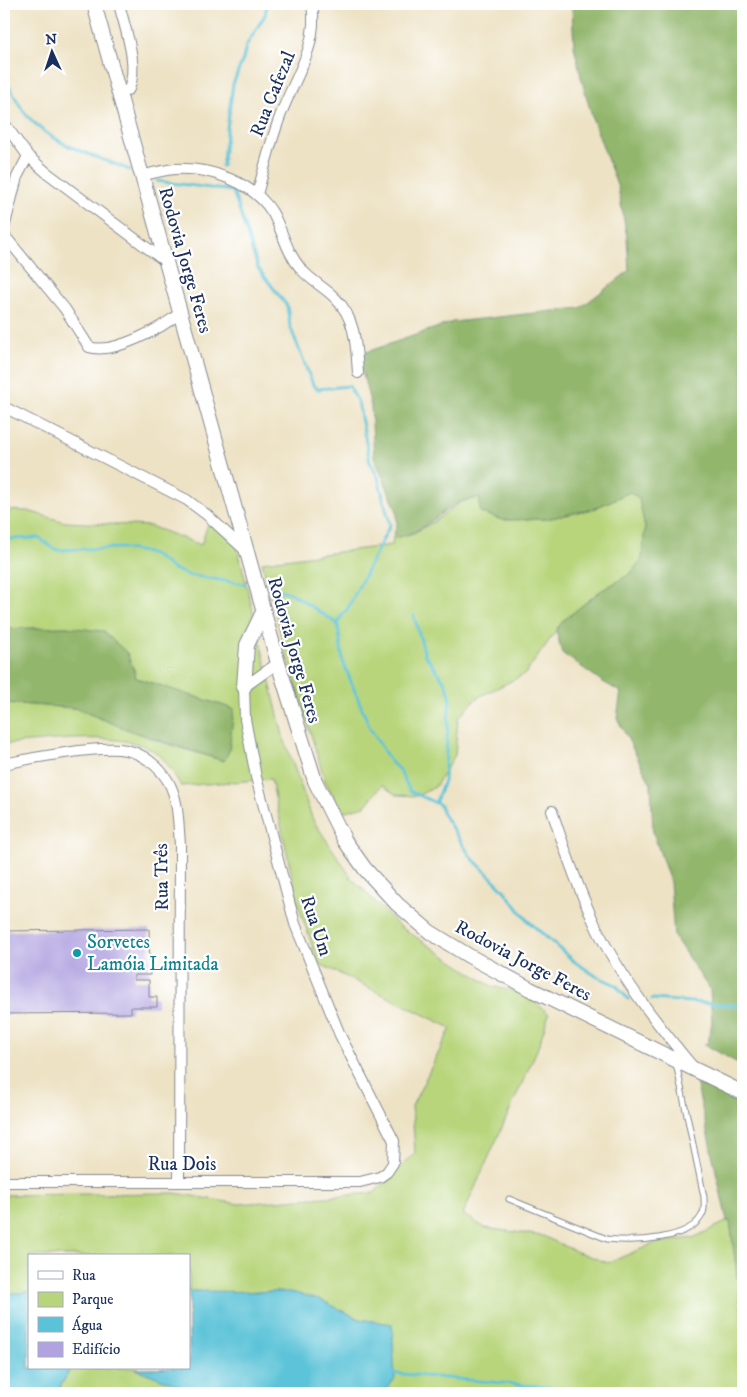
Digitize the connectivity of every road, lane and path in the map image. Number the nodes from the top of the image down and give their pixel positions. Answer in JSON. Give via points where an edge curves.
{"nodes":[{"id":1,"x":94,"y":4,"type":"edge"},
{"id":2,"x":119,"y":4,"type":"edge"},
{"id":3,"x":312,"y":4,"type":"edge"},
{"id":4,"x":120,"y":94,"type":"junction"},
{"id":5,"x":4,"y":123,"type":"edge"},
{"id":6,"x":28,"y":156,"type":"junction"},
{"id":7,"x":142,"y":176,"type":"junction"},
{"id":8,"x":257,"y":196,"type":"junction"},
{"id":9,"x":4,"y":228,"type":"edge"},
{"id":10,"x":4,"y":235,"type":"edge"},
{"id":11,"x":166,"y":262,"type":"junction"},
{"id":12,"x":181,"y":312,"type":"junction"},
{"id":13,"x":358,"y":373,"type":"dead end"},
{"id":14,"x":4,"y":407,"type":"edge"},
{"id":15,"x":247,"y":552,"type":"junction"},
{"id":16,"x":263,"y":612,"type":"junction"},
{"id":17,"x":278,"y":663,"type":"junction"},
{"id":18,"x":244,"y":687,"type":"junction"},
{"id":19,"x":4,"y":764,"type":"edge"},
{"id":20,"x":552,"y":811,"type":"dead end"},
{"id":21,"x":675,"y":1060,"type":"junction"},
{"id":22,"x":695,"y":1069,"type":"junction"},
{"id":23,"x":743,"y":1093,"type":"edge"},
{"id":24,"x":4,"y":1182,"type":"edge"},
{"id":25,"x":179,"y":1182,"type":"junction"},
{"id":26,"x":360,"y":1182,"type":"joint"},
{"id":27,"x":509,"y":1199,"type":"dead end"}],
"edges":[{"from":1,"to":4,"type":"main road","name":"Rodovia Jorge Feres"},
{"from":2,"to":4,"type":"street","via":[[133,74],[130,89]]},
{"from":3,"to":8,"type":"street","name":"Rua Cafezal","via":[[313,35],[274,134]]},
{"from":4,"to":7,"type":"main road","name":"Rodovia Jorge Feres"},
{"from":5,"to":6,"type":"street"},
{"from":6,"to":9,"type":"street","via":[[17,177]]},
{"from":6,"to":11,"type":"street"},
{"from":7,"to":8,"type":"street","via":[[175,169],[205,172],[241,184]]},
{"from":7,"to":11,"type":"main road","name":"Rodovia Jorge Feres"},
{"from":8,"to":13,"type":"street","via":[[272,212],[285,246],[300,269],[336,298],[347,313],[354,330]]},
{"from":10,"to":12,"type":"street","via":[[65,309],[89,347],[103,349],[119,345],[152,331]]},
{"from":11,"to":12,"type":"main road","name":"Rodovia Jorge Feres"},
{"from":12,"to":15,"type":"main road","name":"Rodovia Jorge Feres"},
{"from":14,"to":15,"type":"street","via":[[187,500]]},
{"from":15,"to":16,"type":"main road","name":"Rodovia Jorge Feres"},
{"from":16,"to":17,"type":"main road","name":"Rodovia Jorge Feres"},
{"from":16,"to":18,"type":"main road","via":[[247,645]]},
{"from":17,"to":18,"type":"street"},
{"from":17,"to":21,"type":"main road","name":"Rodovia Jorge Feres","via":[[302,745],[329,812],[364,869],[396,904],[430,932],[469,956]]},
{"from":18,"to":26,"type":"street","name":"Rua Um","via":[[245,719],[256,777],[295,924],[340,1035],[394,1141],[393,1163],[387,1172]]},
{"from":19,"to":25,"type":"street","name":"Rua Três","via":[[107,748],[126,750],[144,757],[159,768],[168,781],[176,801],[180,844]]},
{"from":20,"to":22,"type":"street","via":[[598,930],[635,992]]},
{"from":21,"to":22,"type":"main road","name":"Rodovia Jorge Feres"},
{"from":21,"to":27,"type":"lane","via":[[704,1197],[703,1212],[695,1224],[676,1234],[625,1241],[607,1240]]},
{"from":22,"to":23,"type":"main road","name":"Rodovia Jorge Feres"},
{"from":24,"to":25,"type":"street","name":"Rua Dois"},
{"from":25,"to":26,"type":"street","name":"Rua Dois"}]}
